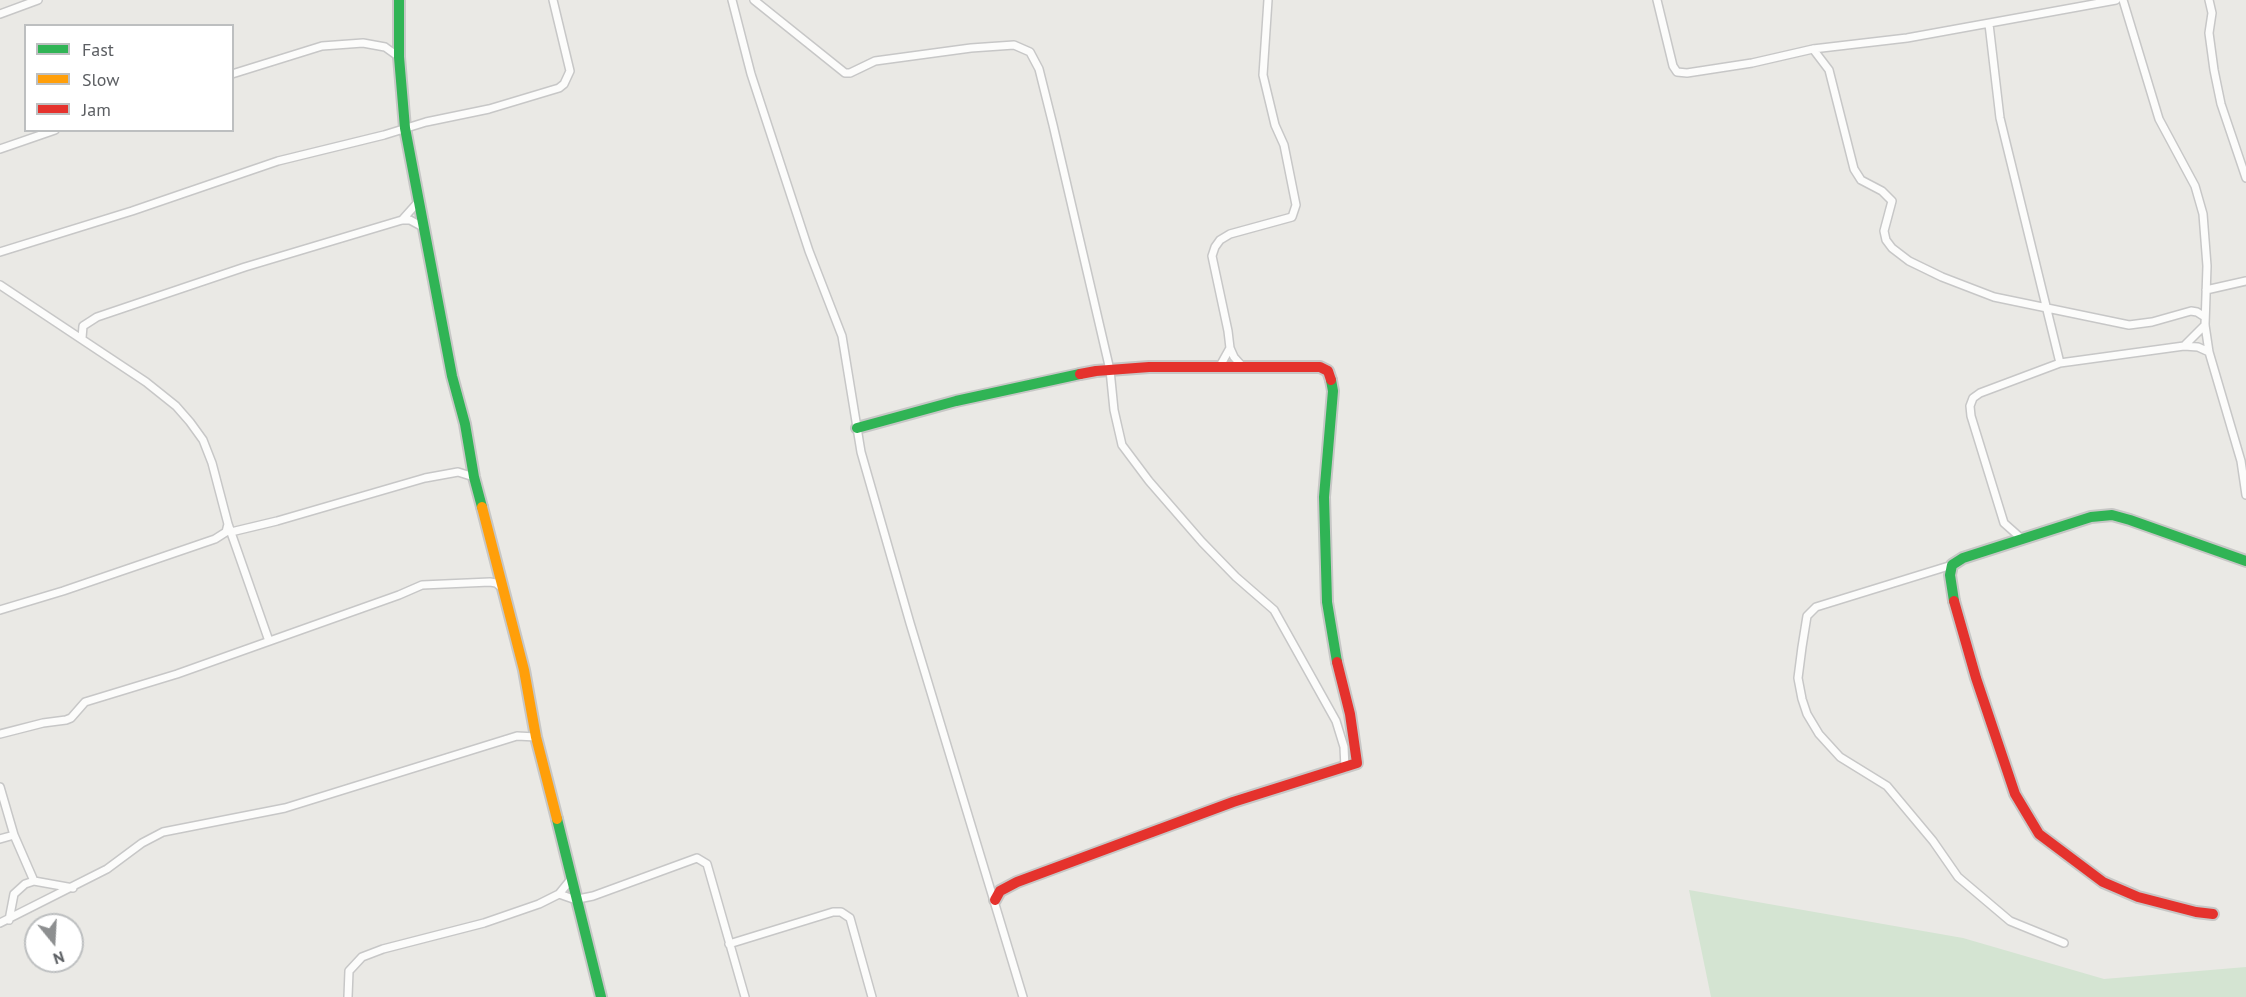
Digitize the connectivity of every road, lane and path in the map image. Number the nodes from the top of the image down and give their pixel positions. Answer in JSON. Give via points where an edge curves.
{"nodes":[{"id":1,"x":38,"y":0,"type":"edge"},
{"id":2,"x":399,"y":0,"type":"edge"},
{"id":3,"x":553,"y":0,"type":"edge"},
{"id":4,"x":732,"y":0,"type":"edge"},
{"id":5,"x":754,"y":0,"type":"edge"},
{"id":6,"x":1268,"y":0,"type":"edge"},
{"id":7,"x":1657,"y":0,"type":"edge"},
{"id":8,"x":2116,"y":0,"type":"edge"},
{"id":9,"x":2123,"y":0,"type":"edge"},
{"id":10,"x":2209,"y":0,"type":"edge"},
{"id":11,"x":0,"y":14,"type":"edge"},
{"id":12,"x":1989,"y":24,"type":"junction"},
{"id":13,"x":1813,"y":49,"type":"junction"},
{"id":14,"x":399,"y":57,"type":"junction"},
{"id":15,"x":234,"y":73,"type":"edge"},
{"id":16,"x":405,"y":128,"type":"junction"},
{"id":17,"x":49,"y":132,"type":"edge"},
{"id":18,"x":0,"y":149,"type":"edge"},
{"id":19,"x":2246,"y":178,"type":"edge"},
{"id":20,"x":419,"y":201,"type":"junction"},
{"id":21,"x":402,"y":220,"type":"junction"},
{"id":22,"x":423,"y":227,"type":"junction"},
{"id":23,"x":0,"y":252,"type":"edge"},
{"id":24,"x":2246,"y":281,"type":"edge"},
{"id":25,"x":0,"y":285,"type":"edge"},
{"id":26,"x":2206,"y":290,"type":"junction"},
{"id":27,"x":2047,"y":308,"type":"junction"},
{"id":28,"x":2205,"y":317,"type":"junction"},
{"id":29,"x":2205,"y":325,"type":"junction"},
{"id":30,"x":81,"y":338,"type":"junction"},
{"id":31,"x":2184,"y":346,"type":"junction"},
{"id":32,"x":1230,"y":348,"type":"junction"},
{"id":33,"x":2209,"y":352,"type":"junction"},
{"id":34,"x":2060,"y":363,"type":"junction"},
{"id":35,"x":1220,"y":366,"type":"junction"},
{"id":36,"x":1243,"y":367,"type":"junction"},
{"id":37,"x":1124,"y":369,"type":"junction"},
{"id":38,"x":1110,"y":370,"type":"junction"},
{"id":39,"x":1111,"y":384,"type":"junction"},
{"id":40,"x":857,"y":428,"type":"junction"},
{"id":41,"x":474,"y":477,"type":"junction"},
{"id":42,"x":2246,"y":495,"type":"edge"},
{"id":43,"x":228,"y":524,"type":"junction"},
{"id":44,"x":231,"y":532,"type":"junction"},
{"id":45,"x":2022,"y":539,"type":"junction"},
{"id":46,"x":2246,"y":561,"type":"edge"},
{"id":47,"x":1952,"y":565,"type":"junction"},
{"id":48,"x":500,"y":573,"type":"junction"},
{"id":49,"x":490,"y":582,"type":"junction"},
{"id":50,"x":503,"y":589,"type":"junction"},
{"id":51,"x":0,"y":610,"type":"edge"},
{"id":52,"x":269,"y":640,"type":"junction"},
{"id":53,"x":534,"y":721,"type":"junction"},
{"id":54,"x":0,"y":734,"type":"edge"},
{"id":55,"x":522,"y":736,"type":"junction"},
{"id":56,"x":536,"y":737,"type":"junction"},
{"id":57,"x":1345,"y":768,"type":"junction"},
{"id":58,"x":0,"y":787,"type":"edge"},
{"id":59,"x":14,"y":835,"type":"junction"},
{"id":60,"x":0,"y":839,"type":"edge"},
{"id":61,"x":572,"y":878,"type":"junction"},
{"id":62,"x":34,"y":881,"type":"junction"},
{"id":63,"x":73,"y":888,"type":"junction"},
{"id":64,"x":559,"y":894,"type":"junction"},
{"id":65,"x":579,"y":900,"type":"junction"},
{"id":66,"x":994,"y":900,"type":"junction"},
{"id":67,"x":2213,"y":914,"type":"dead end"},
{"id":68,"x":9,"y":920,"type":"junction"},
{"id":69,"x":0,"y":923,"type":"edge"},
{"id":70,"x":729,"y":944,"type":"junction"},
{"id":71,"x":2064,"y":944,"type":"dead end"},
{"id":72,"x":1020,"y":987,"type":"junction"},
{"id":73,"x":348,"y":997,"type":"edge"},
{"id":74,"x":601,"y":997,"type":"edge"},
{"id":75,"x":745,"y":997,"type":"edge"},
{"id":76,"x":872,"y":997,"type":"edge"},
{"id":77,"x":1014,"y":997,"type":"edge"},
{"id":78,"x":1023,"y":997,"type":"edge"}],
"edges":[{"from":1,"to":11,"type":"street"},
{"from":2,"to":14,"type":"street"},
{"from":3,"to":16,"type":"street","via":[[570,71],[560,88]]},
{"from":4,"to":40,"type":"street","via":[[751,74],[809,251],[842,336]]},
{"from":5,"to":38,"type":"street","via":[[845,73],[875,61],[971,48],[1014,45],[1030,52],[1039,69]]},
{"from":6,"to":32,"type":"street","via":[[1263,75],[1284,145],[1296,206],[1292,217],[1230,234],[1215,247],[1212,256]]},
{"from":7,"to":13,"type":"street","via":[[1677,72],[1752,63]]},
{"from":8,"to":12,"type":"street"},
{"from":9,"to":26,"type":"street","via":[[2159,119],[2195,186],[2203,214]]},
{"from":10,"to":19,"type":"street","via":[[2209,33],[2221,104]]},
{"from":12,"to":13,"type":"street"},
{"from":12,"to":27,"type":"street","via":[[2000,118]]},
{"from":13,"to":27,"type":"street","via":[[1829,70],[1854,169],[1861,180],[1892,201],[1884,231],[1892,248],[1909,261],[1967,288]]},
{"from":14,"to":15,"type":"street","via":[[386,47],[363,43],[322,46]]},
{"from":14,"to":16,"type":"street"},
{"from":16,"to":20,"type":"street"},
{"from":16,"to":23,"type":"street","via":[[278,161],[132,212]]},
{"from":17,"to":18,"type":"street"},
{"from":20,"to":21,"type":"street"},
{"from":20,"to":22,"type":"street"},
{"from":21,"to":22,"type":"street"},
{"from":21,"to":30,"type":"street","via":[[97,316],[82,326]]},
{"from":22,"to":41,"type":"street"},
{"from":24,"to":26,"type":"street"},
{"from":25,"to":30,"type":"street"},
{"from":26,"to":28,"type":"street"},
{"from":27,"to":28,"type":"street","via":[[2129,325],[2191,311]]},
{"from":27,"to":34,"type":"street"},
{"from":28,"to":29,"type":"street"},
{"from":29,"to":31,"type":"street"},
{"from":29,"to":33,"type":"street"},
{"from":30,"to":43,"type":"street","via":[[146,382],[190,422],[212,463]]},
{"from":31,"to":33,"type":"street"},
{"from":31,"to":34,"type":"street"},
{"from":32,"to":35,"type":"street"},
{"from":32,"to":36,"type":"street"},
{"from":33,"to":42,"type":"street","via":[[2241,461]]},
{"from":34,"to":45,"type":"street","via":[[1980,393],[1971,402],[1971,417],[2004,523]]},
{"from":35,"to":36,"type":"street"},
{"from":35,"to":37,"type":"street"},
{"from":36,"to":57,"type":"street","via":[[1320,367],[1332,377],[1324,497],[1326,591],[1357,763]]},
{"from":37,"to":38,"type":"street"},
{"from":37,"to":39,"type":"street"},
{"from":38,"to":39,"type":"street"},
{"from":38,"to":40,"type":"street","via":[[1077,373]]},
{"from":39,"to":57,"type":"street","via":[[1122,445],[1202,542],[1279,617],[1336,721]]},
{"from":40,"to":66,"type":"street","via":[[910,622]]},
{"from":41,"to":44,"type":"street","via":[[458,471],[425,478]]},
{"from":41,"to":48,"type":"street"},
{"from":43,"to":44,"type":"street"},
{"from":43,"to":51,"type":"street","via":[[226,532],[215,539]]},
{"from":44,"to":52,"type":"street"},
{"from":45,"to":46,"type":"street","via":[[2091,517],[2112,516]]},
{"from":45,"to":47,"type":"street"},
{"from":47,"to":67,"type":"street","via":[[1952,594],[1976,678],[2015,794],[2034,827],[2050,844],[2103,882],[2138,897]]},
{"from":47,"to":71,"type":"street","via":[[1816,607],[1807,616],[1802,647],[1798,678],[1802,699],[1819,734],[1840,757],[1887,786],[1965,885],[2010,921]]},
{"from":48,"to":49,"type":"street"},
{"from":48,"to":50,"type":"street"},
{"from":49,"to":50,"type":"street"},
{"from":49,"to":52,"type":"street","via":[[422,585]]},
{"from":50,"to":53,"type":"street"},
{"from":52,"to":54,"type":"street","via":[[85,702],[66,720]]},
{"from":53,"to":55,"type":"street"},
{"from":53,"to":56,"type":"street"},
{"from":55,"to":56,"type":"street"},
{"from":55,"to":63,"type":"street","via":[[285,808],[163,832]]},
{"from":56,"to":61,"type":"street"},
{"from":57,"to":66,"type":"street","via":[[1233,802],[1017,882],[1000,891]]},
{"from":58,"to":59,"type":"street"},
{"from":59,"to":60,"type":"street"},
{"from":59,"to":62,"type":"street"},
{"from":61,"to":64,"type":"street"},
{"from":61,"to":65,"type":"street"},
{"from":62,"to":63,"type":"street"},
{"from":62,"to":68,"type":"street","via":[[14,894]]},
{"from":63,"to":68,"type":"street"},
{"from":64,"to":65,"type":"street"},
{"from":64,"to":73,"type":"street","via":[[484,923],[362,957],[349,971]]},
{"from":65,"to":70,"type":"street","via":[[697,858],[706,864]]},
{"from":65,"to":74,"type":"street"},
{"from":66,"to":72,"type":"street"},
{"from":68,"to":69,"type":"street"},
{"from":70,"to":75,"type":"street"},
{"from":70,"to":76,"type":"street","via":[[841,912],[850,918]]},
{"from":72,"to":77,"type":"street"},
{"from":72,"to":78,"type":"street"}]}
